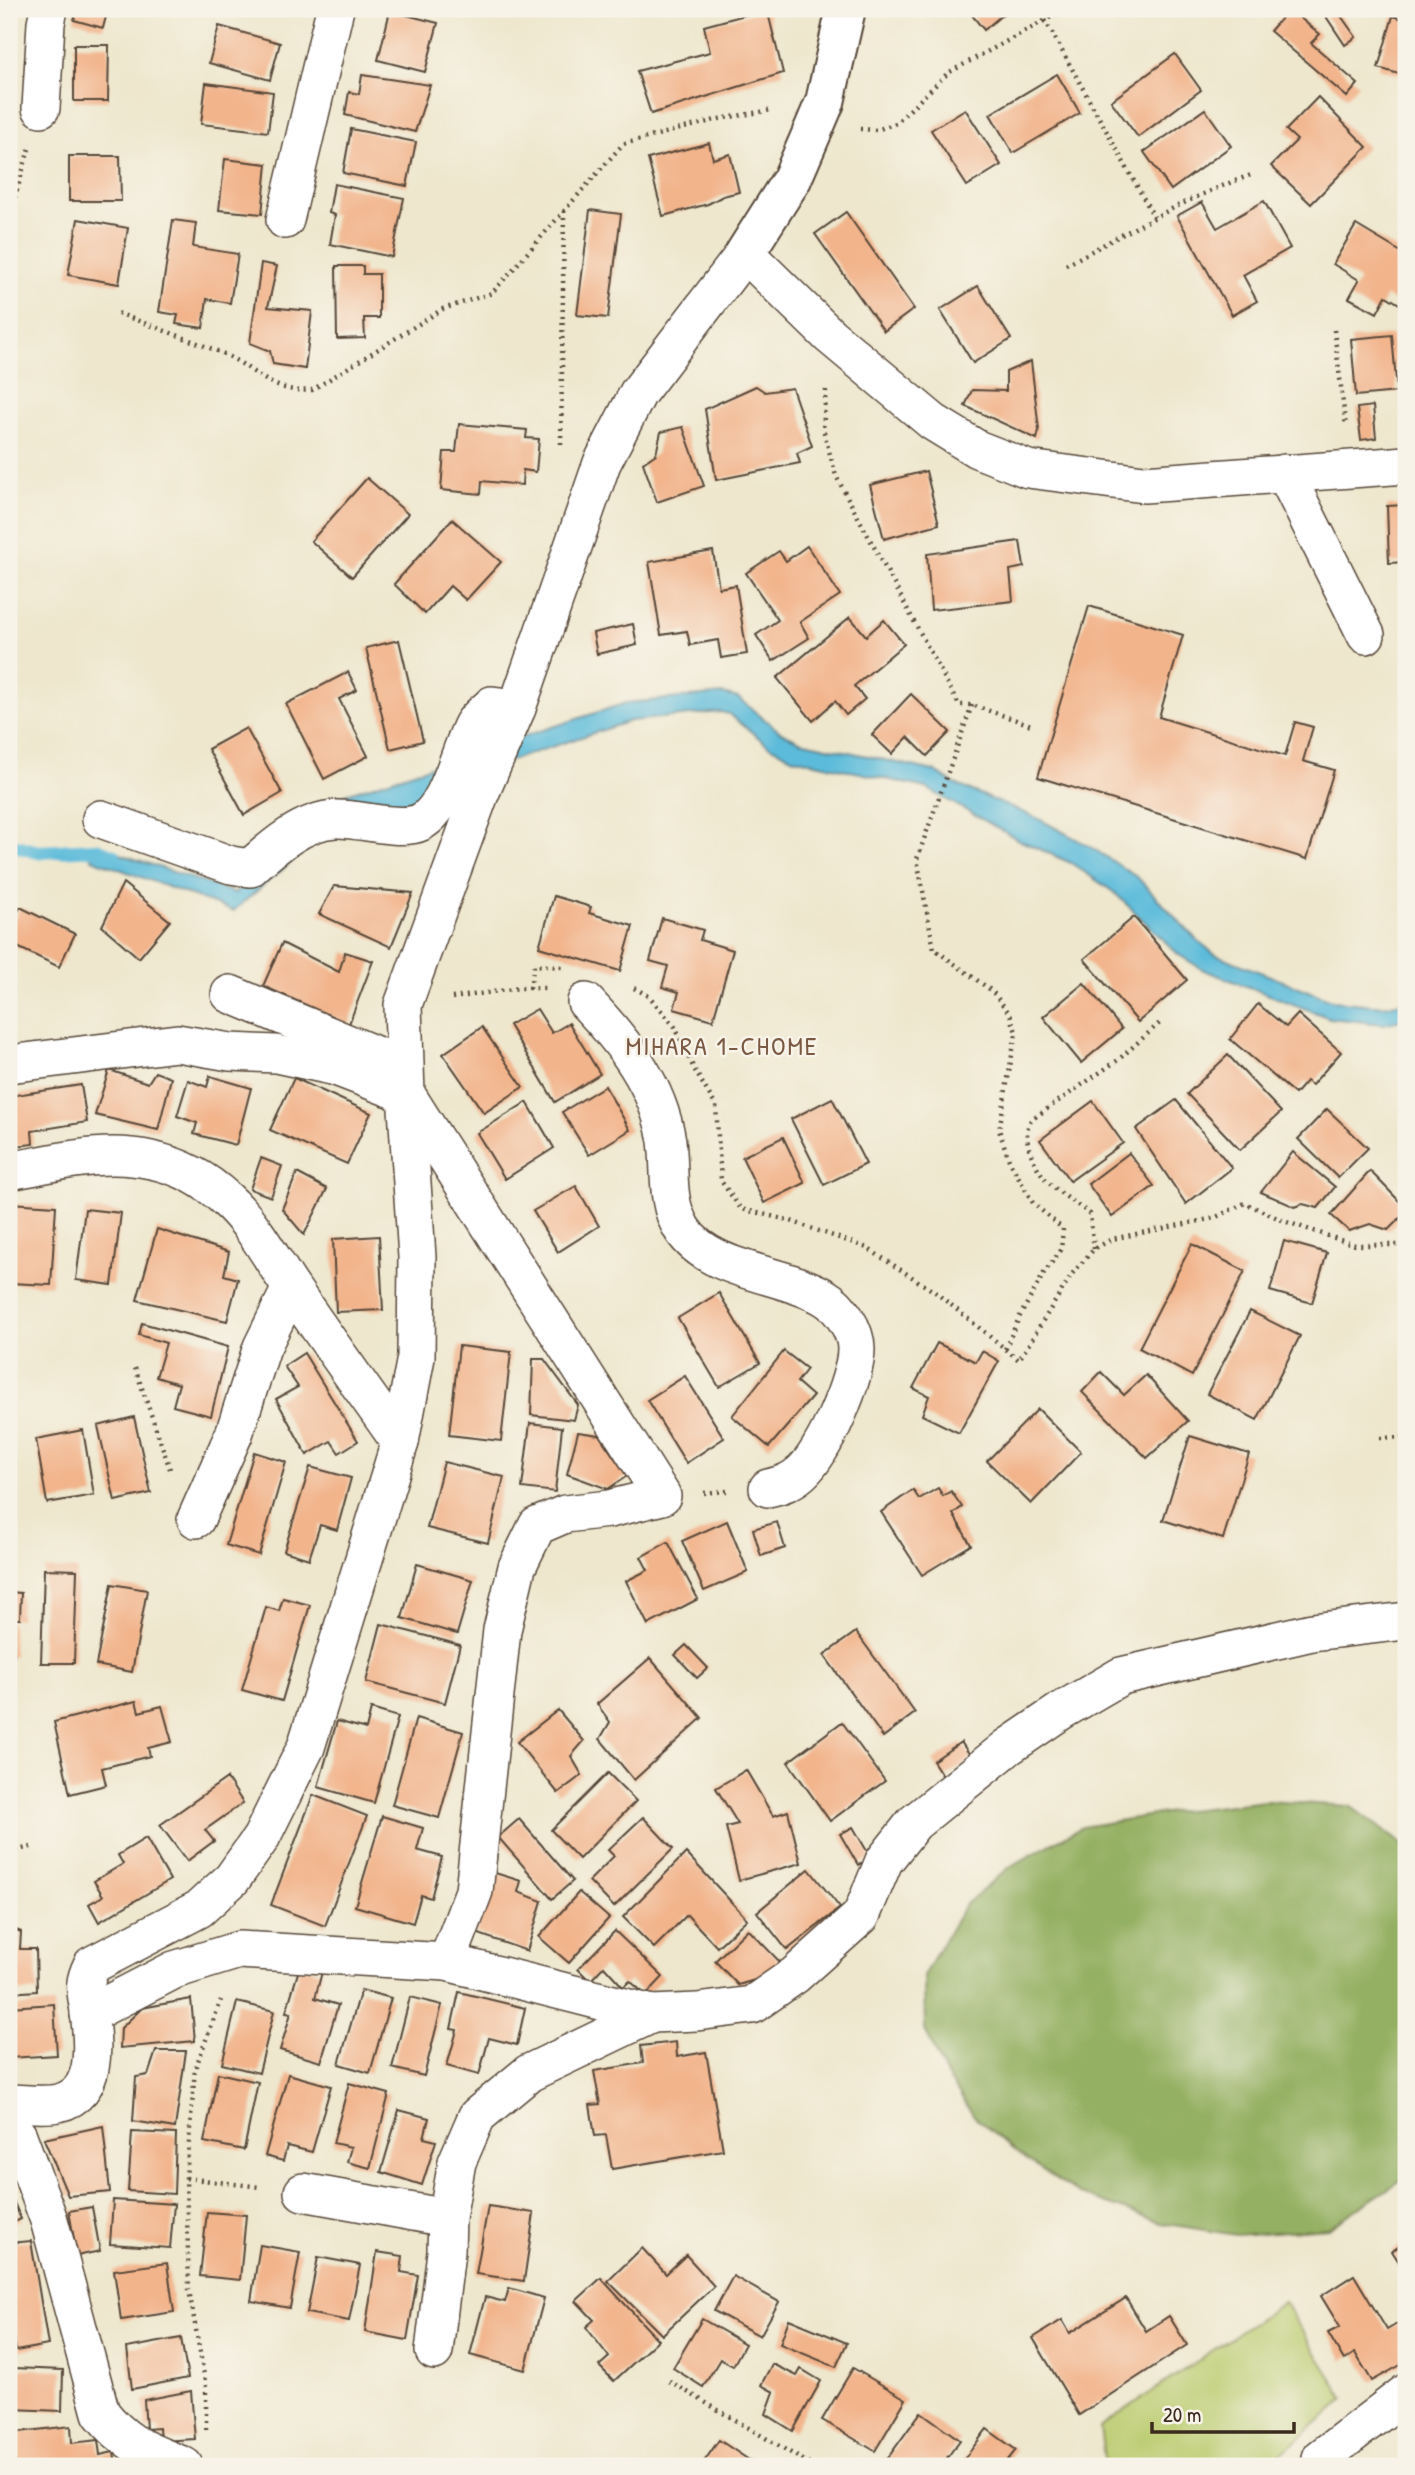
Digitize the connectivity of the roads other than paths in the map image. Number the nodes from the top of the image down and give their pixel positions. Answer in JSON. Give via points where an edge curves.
{"nodes":[{"id":1,"x":49,"y":9,"type":"edge"},
{"id":2,"x":335,"y":9,"type":"edge"},
{"id":3,"x":846,"y":9,"type":"edge"},
{"id":4,"x":41,"y":108,"type":"road end"},
{"id":5,"x":285,"y":220,"type":"dead end"},
{"id":6,"x":745,"y":253,"type":"junction"},
{"id":7,"x":1406,"y":465,"type":"edge"},
{"id":8,"x":1285,"y":473,"type":"junction"},
{"id":9,"x":1366,"y":635,"type":"dead end"},
{"id":10,"x":517,"y":708,"type":"junction"},
{"id":11,"x":101,"y":819,"type":"dead end"},
{"id":12,"x":230,"y":994,"type":"dead end"},
{"id":13,"x":586,"y":1002,"type":"road end"},
{"id":14,"x":9,"y":1064,"type":"edge"},
{"id":15,"x":405,"y":1080,"type":"junction"},
{"id":16,"x":9,"y":1171,"type":"edge"},
{"id":17,"x":291,"y":1288,"type":"junction"},
{"id":18,"x":400,"y":1442,"type":"junction"},
{"id":19,"x":768,"y":1488,"type":"road end"},
{"id":20,"x":196,"y":1518,"type":"road end"},
{"id":21,"x":1406,"y":1621,"type":"edge"},
{"id":22,"x":447,"y":1962,"type":"junction"},
{"id":23,"x":89,"y":2014,"type":"junction"},
{"id":24,"x":652,"y":2014,"type":"junction"},
{"id":25,"x":9,"y":2103,"type":"edge"},
{"id":26,"x":9,"y":2123,"type":"edge"},
{"id":27,"x":303,"y":2192,"type":"road end"},
{"id":28,"x":447,"y":2218,"type":"junction"},
{"id":29,"x":434,"y":2351,"type":"dead end"},
{"id":30,"x":1406,"y":2393,"type":"edge"},
{"id":31,"x":184,"y":2466,"type":"edge"},
{"id":32,"x":1332,"y":2466,"type":"edge"}],
"edges":[{"from":1,"to":4,"type":"street"},
{"from":2,"to":5,"type":"street"},
{"from":3,"to":6,"type":"street","via":[[819,115],[792,179]]},
{"from":6,"to":8,"type":"street","via":[[830,336],[933,422],[977,449],[1028,469],[1144,484]]},
{"from":6,"to":10,"type":"street","via":[[638,393],[602,463]]},
{"from":7,"to":8,"type":"street"},
{"from":8,"to":9,"type":"street"},
{"from":10,"to":11,"type":"street","via":[[492,705],[473,723],[457,767],[432,813],[419,823],[334,819],[305,827],[250,868]]},
{"from":10,"to":15,"type":"street","via":[[402,1005]]},
{"from":12,"to":15,"type":"street"},
{"from":13,"to":19,"type":"street","via":[[617,1034],[642,1070],[658,1106],[667,1142],[673,1208],[683,1231],[738,1268],[825,1297],[847,1319],[856,1348],[847,1389],[828,1437],[803,1471],[789,1482]]},
{"from":14,"to":15,"type":"street","via":[[177,1043],[276,1054]]},
{"from":15,"to":18,"type":"street","via":[[417,1256],[416,1357]]},
{"from":15,"to":22,"type":"street","via":[[662,1496],[565,1514],[537,1526],[517,1567],[502,1630],[474,1891]]},
{"from":16,"to":17,"type":"street","via":[[102,1157],[150,1159],[177,1167],[201,1178],[245,1217]]},
{"from":17,"to":18,"type":"street"},
{"from":17,"to":20,"type":"street","via":[[262,1347],[234,1434]]},
{"from":18,"to":23,"type":"street","via":[[306,1747],[261,1838],[232,1879],[199,1909],[92,1965],[84,1982]]},
{"from":21,"to":24,"type":"street","via":[[1312,1632],[1121,1675],[1008,1747],[914,1824],[884,1861],[860,1916],[795,1975],[751,2005]]},
{"from":22,"to":23,"type":"street","via":[[239,1950],[174,1970]]},
{"from":22,"to":24,"type":"street"},
{"from":23,"to":25,"type":"street","via":[[91,2068],[85,2086],[56,2104]]},
{"from":24,"to":28,"type":"street","via":[[529,2073],[477,2116],[457,2162]]},
{"from":26,"to":31,"type":"street","via":[[49,2220],[102,2413],[133,2445]]},
{"from":27,"to":28,"type":"street"},
{"from":28,"to":29,"type":"street"},
{"from":30,"to":32,"type":"street","via":[[1321,2458]]}]}
